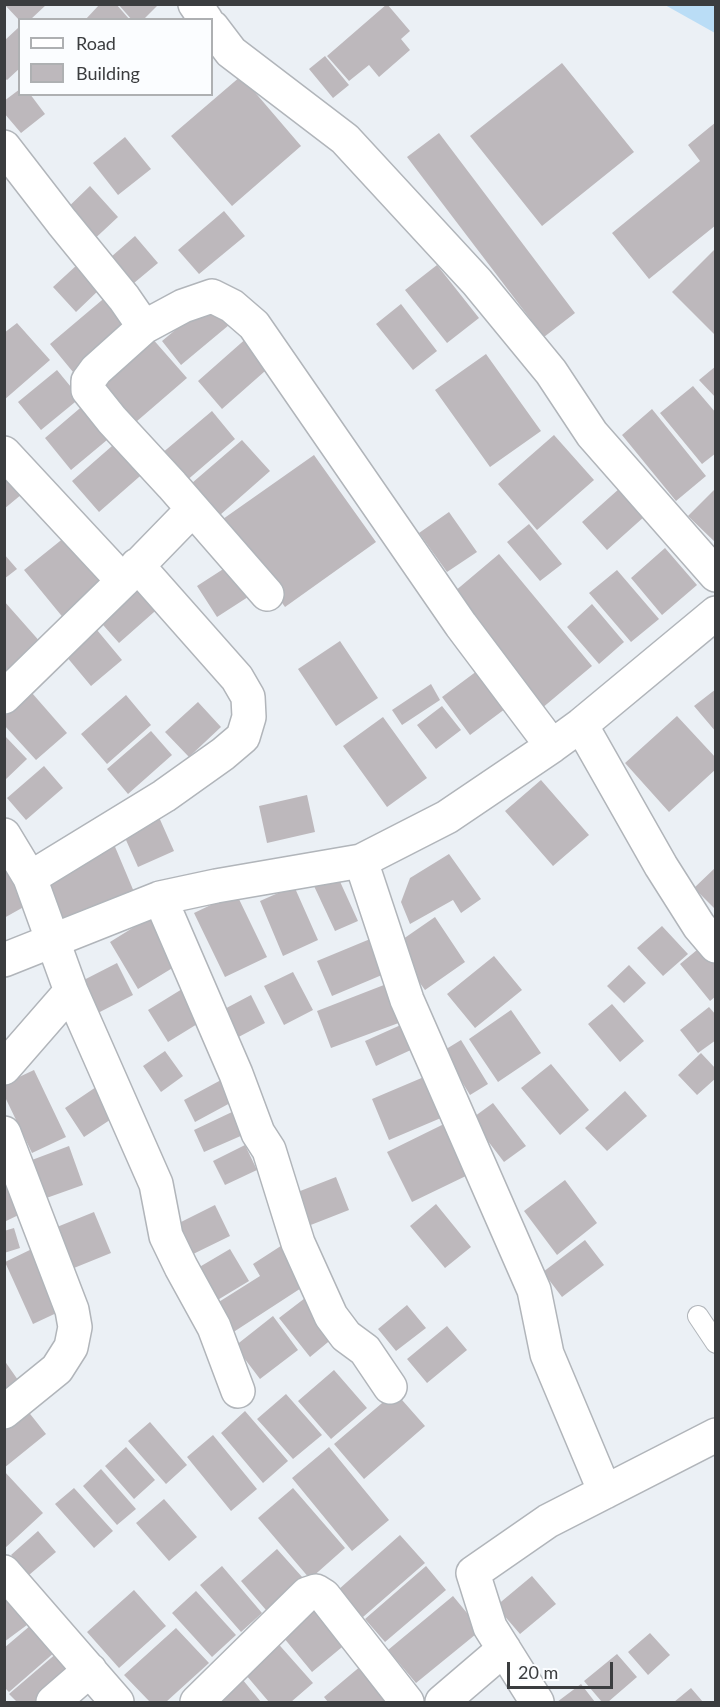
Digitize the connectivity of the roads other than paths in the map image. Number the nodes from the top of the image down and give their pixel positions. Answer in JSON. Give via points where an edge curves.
{"nodes":[{"id":1,"x":195,"y":4,"type":"edge"},
{"id":2,"x":205,"y":18,"type":"edge"},
{"id":3,"x":213,"y":28,"type":"edge"},
{"id":4,"x":4,"y":147,"type":"edge"},
{"id":5,"x":144,"y":327,"type":"junction"},
{"id":6,"x":4,"y":453,"type":"edge"},
{"id":7,"x":193,"y":509,"type":"junction"},
{"id":8,"x":130,"y":573,"type":"junction"},
{"id":9,"x":716,"y":575,"type":"edge"},
{"id":10,"x":267,"y":594,"type":"dead end"},
{"id":11,"x":716,"y":613,"type":"edge"},
{"id":12,"x":4,"y":697,"type":"edge"},
{"id":13,"x":581,"y":725,"type":"junction"},
{"id":14,"x":552,"y":746,"type":"junction"},
{"id":15,"x":4,"y":835,"type":"edge"},
{"id":16,"x":361,"y":861,"type":"junction"},
{"id":17,"x":30,"y":878,"type":"junction"},
{"id":18,"x":160,"y":898,"type":"junction"},
{"id":19,"x":52,"y":941,"type":"junction"},
{"id":20,"x":716,"y":946,"type":"edge"},
{"id":21,"x":4,"y":960,"type":"edge"},
{"id":22,"x":71,"y":991,"type":"junction"},
{"id":23,"x":4,"y":1068,"type":"edge"},
{"id":24,"x":4,"y":1133,"type":"edge"},
{"id":25,"x":698,"y":1316,"type":"dead end"},
{"id":26,"x":716,"y":1343,"type":"edge"},
{"id":27,"x":390,"y":1388,"type":"dead end"},
{"id":28,"x":238,"y":1391,"type":"dead end"},
{"id":29,"x":4,"y":1412,"type":"edge"},
{"id":30,"x":716,"y":1435,"type":"edge"},
{"id":31,"x":605,"y":1492,"type":"junction"},
{"id":32,"x":7,"y":1581,"type":"edge"},
{"id":33,"x":504,"y":1649,"type":"junction"},
{"id":34,"x":90,"y":1670,"type":"junction"},
{"id":35,"x":53,"y":1702,"type":"edge"},
{"id":36,"x":117,"y":1702,"type":"edge"},
{"id":37,"x":197,"y":1702,"type":"edge"},
{"id":38,"x":407,"y":1702,"type":"edge"},
{"id":39,"x":442,"y":1702,"type":"edge"},
{"id":40,"x":537,"y":1702,"type":"edge"}],
"edges":[{"from":1,"to":2,"type":"street"},
{"from":3,"to":9,"type":"street","via":[[231,52],[345,139],[477,282],[551,372],[592,434]]},
{"from":4,"to":5,"type":"street"},
{"from":5,"to":7,"type":"street","via":[[96,370],[88,381],[88,390]]},
{"from":5,"to":14,"type":"street","via":[[212,296],[232,306],[254,325],[461,625]]},
{"from":6,"to":8,"type":"street"},
{"from":7,"to":8,"type":"street"},
{"from":7,"to":10,"type":"street"},
{"from":8,"to":12,"type":"street"},
{"from":8,"to":17,"type":"street","via":[[237,678],[248,697],[249,717],[243,737],[164,796]]},
{"from":11,"to":13,"type":"street"},
{"from":13,"to":14,"type":"street"},
{"from":13,"to":20,"type":"street","via":[[662,866]]},
{"from":14,"to":16,"type":"street","via":[[447,817]]},
{"from":15,"to":17,"type":"street"},
{"from":16,"to":18,"type":"street"},
{"from":16,"to":31,"type":"street","via":[[407,1000],[534,1290],[548,1354]]},
{"from":17,"to":19,"type":"street"},
{"from":18,"to":19,"type":"street"},
{"from":18,"to":27,"type":"street","via":[[258,1133],[269,1150],[298,1243],[331,1316],[346,1336],[365,1350]]},
{"from":19,"to":21,"type":"street"},
{"from":19,"to":22,"type":"street"},
{"from":22,"to":23,"type":"street"},
{"from":22,"to":28,"type":"street","via":[[156,1184],[166,1236],[214,1327]]},
{"from":24,"to":29,"type":"street","via":[[72,1310],[75,1327],[71,1347],[57,1369]]},
{"from":25,"to":26,"type":"lane"},
{"from":30,"to":31,"type":"street"},
{"from":31,"to":33,"type":"street","via":[[548,1521],[472,1573],[490,1627]]},
{"from":32,"to":34,"type":"street"},
{"from":33,"to":39,"type":"street"},
{"from":33,"to":40,"type":"street"},
{"from":34,"to":35,"type":"street"},
{"from":34,"to":36,"type":"street"},
{"from":37,"to":38,"type":"street","via":[[307,1594],[316,1591],[324,1596]]}]}
